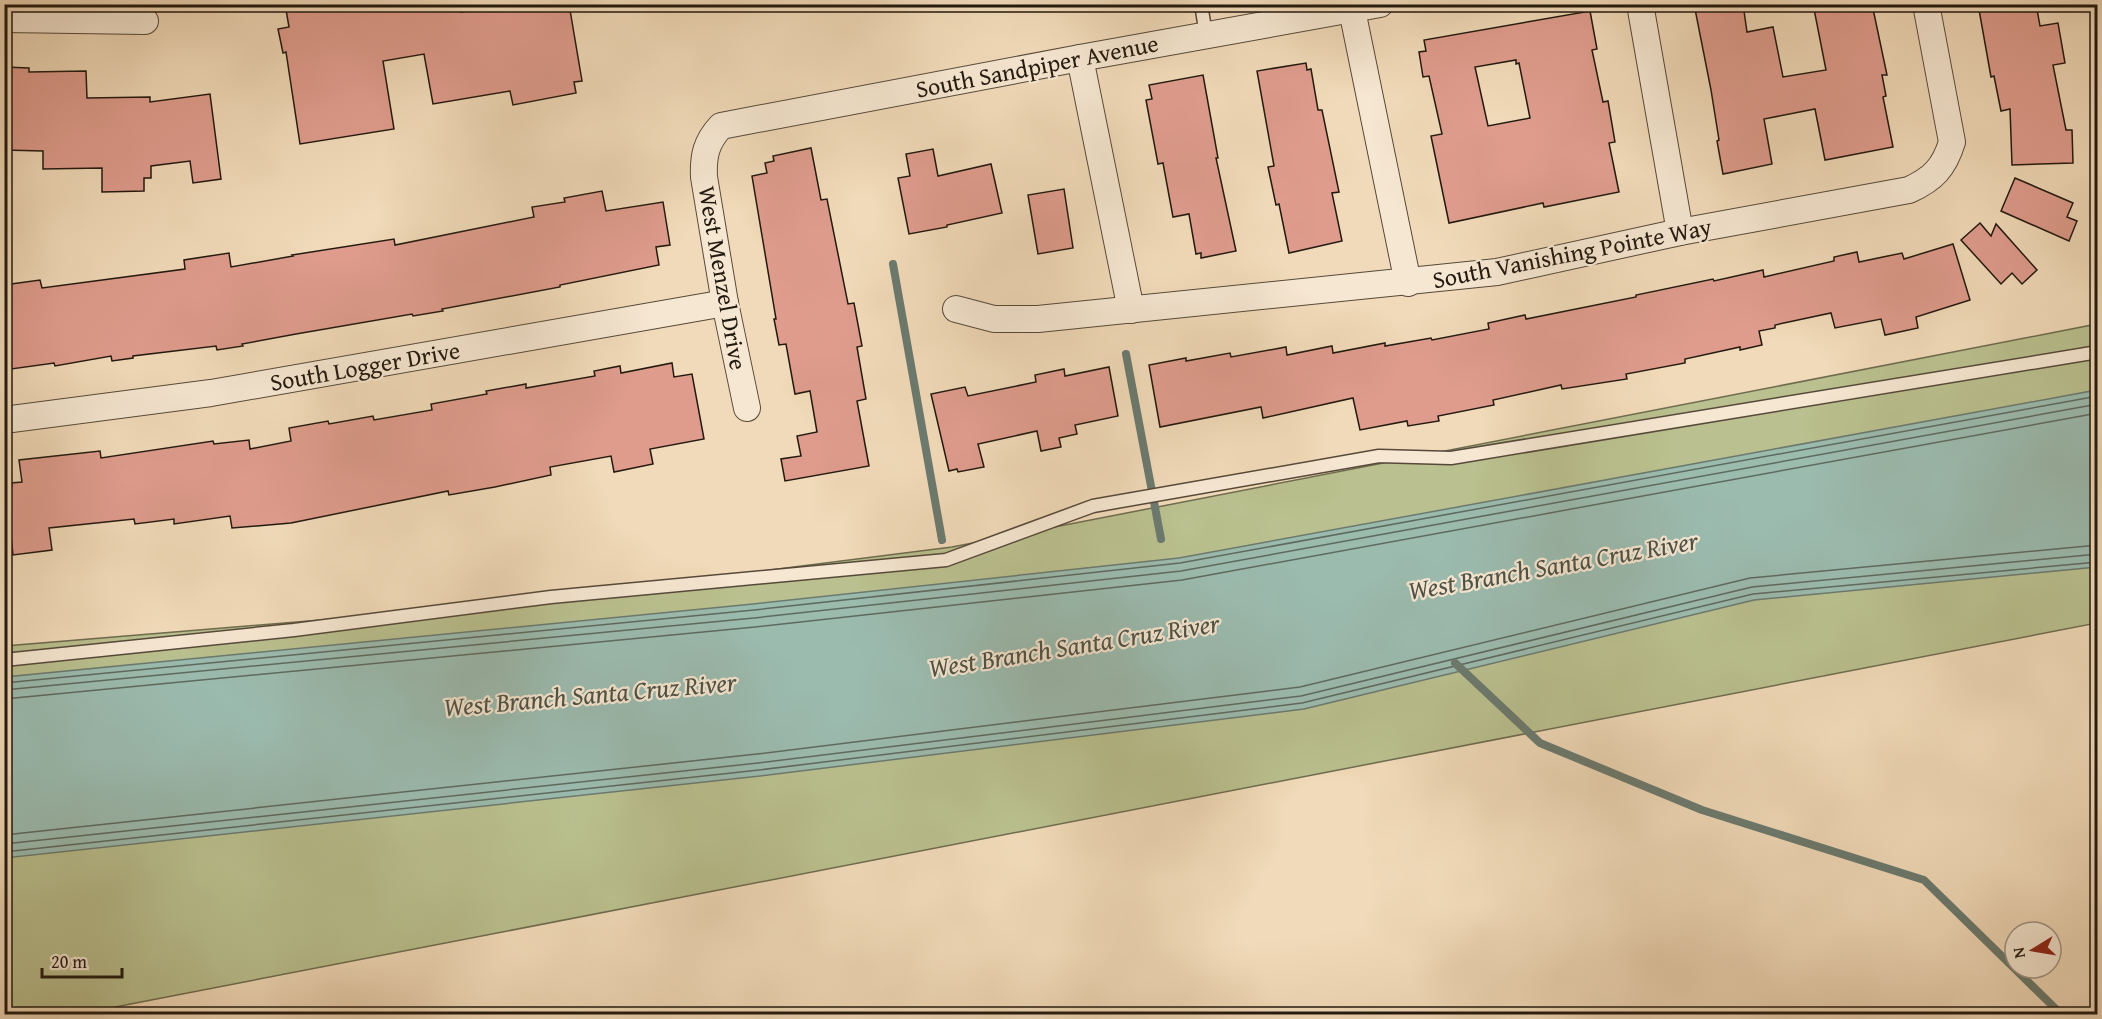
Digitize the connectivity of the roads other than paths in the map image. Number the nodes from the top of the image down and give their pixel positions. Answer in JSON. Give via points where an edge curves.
{"nodes":[{"id":1,"x":1201,"y":4,"type":"edge"},
{"id":2,"x":1380,"y":4,"type":"edge"},
{"id":3,"x":1640,"y":4,"type":"edge"},
{"id":4,"x":1926,"y":4,"type":"edge"},
{"id":5,"x":1352,"y":10,"type":"junction"},
{"id":6,"x":4,"y":19,"type":"edge"},
{"id":7,"x":145,"y":21,"type":"dead end"},
{"id":8,"x":1206,"y":34,"type":"junction"},
{"id":9,"x":1080,"y":58,"type":"junction"},
{"id":10,"x":706,"y":148,"type":"joint"},
{"id":11,"x":1680,"y":232,"type":"junction"},
{"id":12,"x":1408,"y":283,"type":"junction"},
{"id":13,"x":725,"y":303,"type":"junction"},
{"id":14,"x":956,"y":309,"type":"dead end"},
{"id":15,"x":1131,"y":310,"type":"junction"},
{"id":16,"x":2097,"y":352,"type":"edge"},
{"id":17,"x":747,"y":408,"type":"dead end"},
{"id":18,"x":4,"y":420,"type":"edge"},
{"id":19,"x":4,"y":660,"type":"edge"}],
"edges":[{"from":1,"to":8,"type":"lane"},
{"from":2,"to":5,"type":"street","name":"South Sandpiper Avenue"},
{"from":3,"to":11,"type":"street"},
{"from":4,"to":11,"type":"street","name":"South Vanishing Pointe Way","via":[[1952,142],[1946,176],[1909,190]]},
{"from":5,"to":8,"type":"street","name":"South Sandpiper Avenue"},
{"from":5,"to":12,"type":"street"},
{"from":6,"to":7,"type":"street"},
{"from":8,"to":9,"type":"street","name":"South Sandpiper Avenue"},
{"from":9,"to":10,"type":"street","name":"South Sandpiper Avenue","via":[[733,123],[721,126]]},
{"from":9,"to":15,"type":"street"},
{"from":10,"to":13,"type":"street","name":"West Menzel Drive","via":[[704,177]]},
{"from":11,"to":12,"type":"street","name":"South Vanishing Pointe Way","via":[[1497,272]]},
{"from":12,"to":15,"type":"street","name":"South Vanishing Pointe Way"},
{"from":13,"to":17,"type":"street","name":"West Menzel Drive"},
{"from":13,"to":18,"type":"street","name":"South Logger Drive","via":[[211,393]]},
{"from":14,"to":15,"type":"street","name":"South Vanishing Pointe Way","via":[[994,319]]},
{"from":16,"to":19,"type":"lane","via":[[1451,458],[1379,456],[1093,506],[946,560],[551,597],[294,630]]}]}
